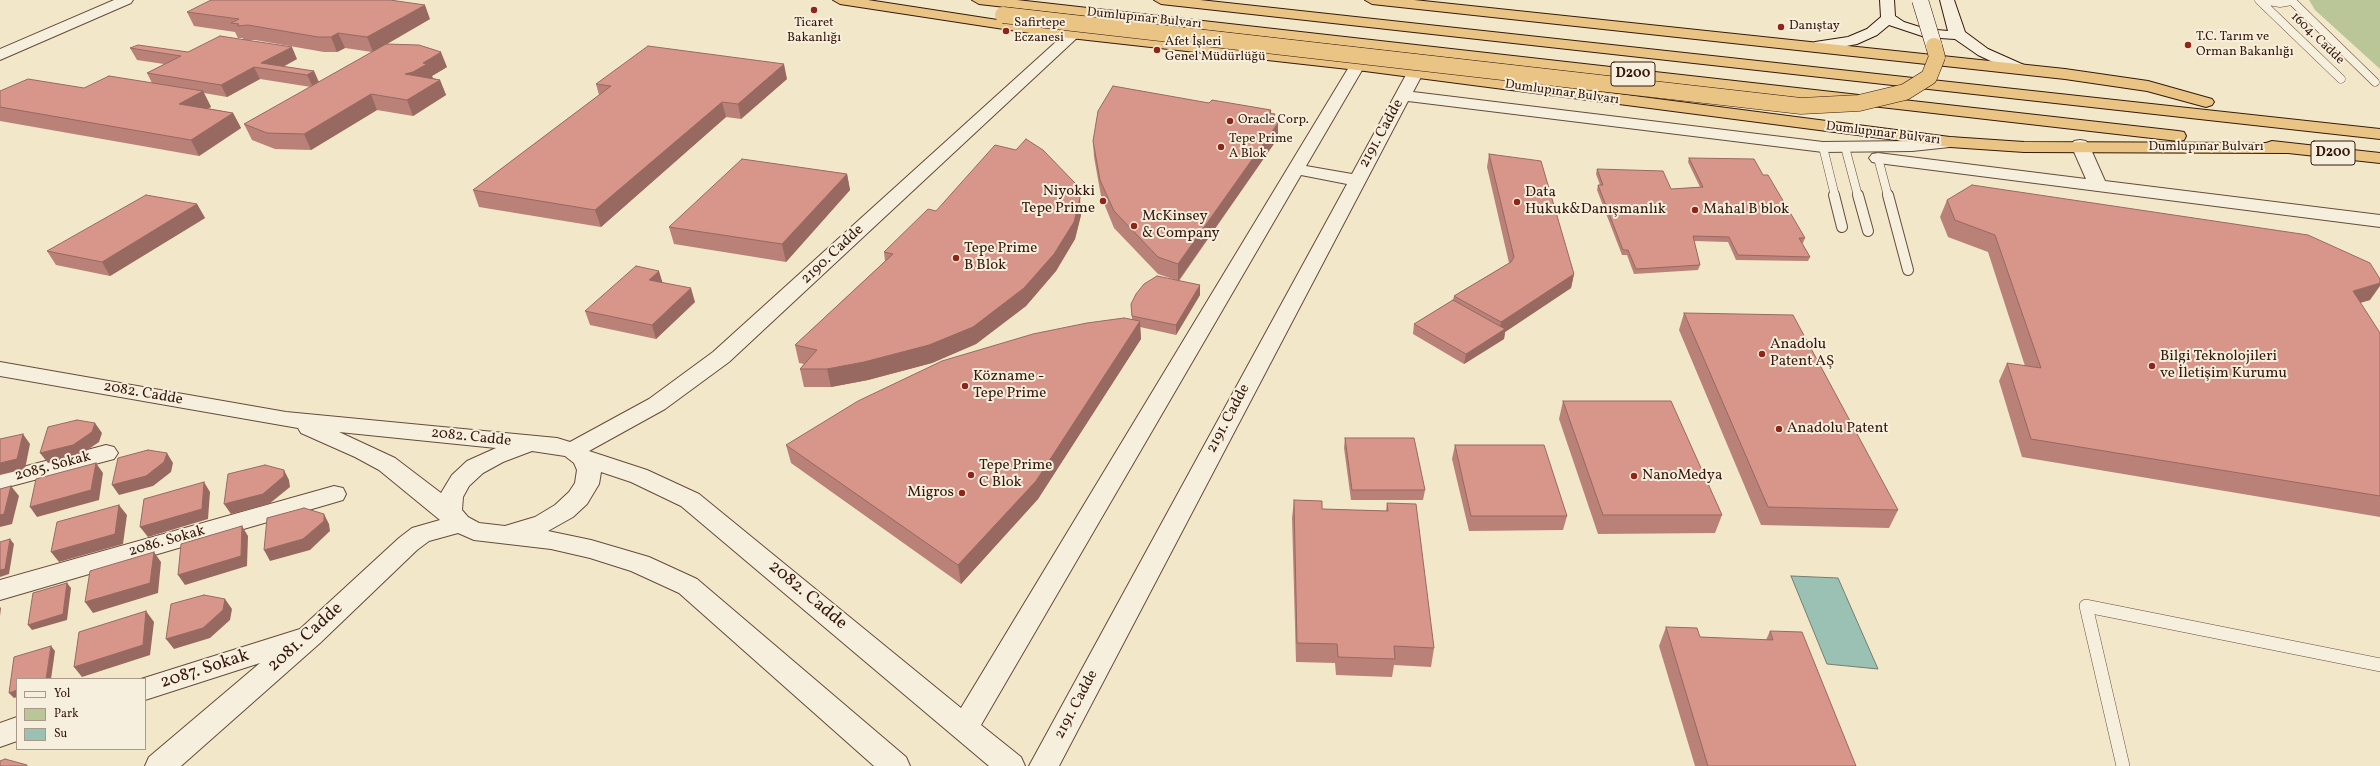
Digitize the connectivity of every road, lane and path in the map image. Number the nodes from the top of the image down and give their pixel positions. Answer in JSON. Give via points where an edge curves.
{"nodes":[{"id":1,"x":126,"y":0,"type":"edge"},
{"id":2,"x":840,"y":0,"type":"edge"},
{"id":3,"x":848,"y":0,"type":"edge"},
{"id":4,"x":979,"y":0,"type":"edge"},
{"id":5,"x":1161,"y":0,"type":"edge"},
{"id":6,"x":1256,"y":0,"type":"edge"},
{"id":7,"x":1372,"y":0,"type":"edge"},
{"id":8,"x":1887,"y":0,"type":"edge"},
{"id":9,"x":1920,"y":0,"type":"edge"},
{"id":10,"x":1947,"y":0,"type":"edge"},
{"id":11,"x":2259,"y":0,"type":"edge"},
{"id":12,"x":2262,"y":0,"type":"edge"},
{"id":13,"x":2292,"y":1,"type":"edge"},
{"id":14,"x":1888,"y":18,"type":"junction"},
{"id":15,"x":1073,"y":34,"type":"junction"},
{"id":16,"x":1958,"y":34,"type":"junction"},
{"id":17,"x":1934,"y":46,"type":"joint"},
{"id":18,"x":1815,"y":47,"type":"junction"},
{"id":19,"x":0,"y":55,"type":"edge"},
{"id":20,"x":1357,"y":65,"type":"junction"},
{"id":21,"x":2018,"y":68,"type":"junction"},
{"id":22,"x":1415,"y":73,"type":"junction"},
{"id":23,"x":2342,"y":79,"type":"dead end"},
{"id":24,"x":2375,"y":82,"type":"dead end"},
{"id":25,"x":1403,"y":96,"type":"junction"},
{"id":26,"x":2206,"y":102,"type":"junction"},
{"id":27,"x":2380,"y":121,"type":"edge"},
{"id":28,"x":2380,"y":134,"type":"edge"},
{"id":29,"x":1950,"y":142,"type":"junction"},
{"id":30,"x":2080,"y":145,"type":"junction"},
{"id":31,"x":1824,"y":147,"type":"junction"},
{"id":32,"x":1845,"y":148,"type":"junction"},
{"id":33,"x":2286,"y":148,"type":"junction"},
{"id":34,"x":1878,"y":158,"type":"joint"},
{"id":35,"x":2378,"y":160,"type":"edge"},
{"id":36,"x":1295,"y":169,"type":"junction"},
{"id":37,"x":1356,"y":180,"type":"junction"},
{"id":38,"x":2098,"y":185,"type":"junction"},
{"id":39,"x":2380,"y":221,"type":"edge"},
{"id":40,"x":1842,"y":227,"type":"dead end"},
{"id":41,"x":1868,"y":231,"type":"dead end"},
{"id":42,"x":1908,"y":270,"type":"dead end"},
{"id":43,"x":0,"y":369,"type":"edge"},
{"id":44,"x":286,"y":419,"type":"junction"},
{"id":45,"x":538,"y":445,"type":"junction"},
{"id":46,"x":106,"y":453,"type":"dead end"},
{"id":47,"x":578,"y":454,"type":"junction"},
{"id":48,"x":0,"y":481,"type":"edge"},
{"id":49,"x":334,"y":494,"type":"dead end"},
{"id":50,"x":460,"y":524,"type":"junction"},
{"id":51,"x":495,"y":534,"type":"junction"},
{"id":52,"x":0,"y":590,"type":"edge"},
{"id":53,"x":310,"y":636,"type":"junction"},
{"id":54,"x":2380,"y":664,"type":"edge"},
{"id":55,"x":146,"y":689,"type":"edge"},
{"id":56,"x":964,"y":728,"type":"junction"},
{"id":57,"x":16,"y":730,"type":"edge"},
{"id":58,"x":0,"y":735,"type":"edge"},
{"id":59,"x":160,"y":766,"type":"edge"},
{"id":60,"x":895,"y":766,"type":"edge"},
{"id":61,"x":1010,"y":766,"type":"edge"},
{"id":62,"x":1044,"y":766,"type":"edge"},
{"id":63,"x":2123,"y":766,"type":"edge"}],
"edges":[{"from":1,"to":19,"type":"street"},
{"from":2,"to":15,"type":"highway","name":"Dumlupınar Bulvarı","via":[[946,18]]},
{"from":3,"to":17,"type":"highway","bridge":true,"via":[[1003,15],[1801,106],[1859,103],[1905,92],[1929,77],[1937,57]]},
{"from":4,"to":33,"type":"highway","name":"Dumlupınar Bulvarı","number":"D200"},
{"from":5,"to":28,"type":"highway","name":"Dumlupınar Bulvarı","number":"D200"},
{"from":6,"to":26,"type":"highway"},
{"from":7,"to":18,"type":"highway"},
{"from":8,"to":14,"type":"street"},
{"from":9,"to":17,"type":"street","bridge":true},
{"from":10,"to":16,"type":"street"},
{"from":11,"to":23,"type":"lane","name":"1604. Cadde"},
{"from":12,"to":13,"type":"lane","via":[[2280,3]]},
{"from":13,"to":24,"type":"lane","name":"1604. Cadde"},
{"from":14,"to":16,"type":"street","via":[[1899,25],[1925,33],[1948,36]]},
{"from":14,"to":18,"type":"street","via":[[1863,37]]},
{"from":15,"to":20,"type":"highway","name":"Dumlupınar Bulvarı"},
{"from":15,"to":47,"type":"street","name":"2190. Cadde","via":[[722,357],[657,404]]},
{"from":16,"to":21,"type":"street","via":[[1983,52]]},
{"from":18,"to":21,"type":"highway"},
{"from":20,"to":22,"type":"highway","name":"Dumlupınar Bulvarı"},
{"from":20,"to":36,"type":"street"},
{"from":21,"to":26,"type":"highway","via":[[2135,83]]},
{"from":22,"to":25,"type":"street","name":"2191. Cadde"},
{"from":22,"to":29,"type":"highway","name":"Dumlupınar Bulvarı"},
{"from":25,"to":31,"type":"street"},
{"from":25,"to":37,"type":"street","name":"2191. Cadde"},
{"from":26,"to":27,"type":"highway"},
{"from":29,"to":30,"type":"highway","name":"Dumlupınar Bulvarı","via":[[2024,146]]},
{"from":29,"to":32,"type":"street"},
{"from":30,"to":33,"type":"highway","name":"Dumlupınar Bulvarı"},
{"from":30,"to":38,"type":"street"},
{"from":31,"to":32,"type":"street"},
{"from":31,"to":40,"type":"lane"},
{"from":32,"to":41,"type":"lane"},
{"from":33,"to":35,"type":"highway","name":"Dumlupınar Bulvarı","number":"D200"},
{"from":34,"to":38,"type":"street"},
{"from":34,"to":42,"type":"lane"},
{"from":36,"to":37,"type":"street"},
{"from":36,"to":56,"type":"street"},
{"from":37,"to":62,"type":"street","name":"2191. Cadde"},
{"from":38,"to":39,"type":"street"},
{"from":43,"to":44,"type":"street","name":"2082. Cadde"},
{"from":44,"to":45,"type":"street","name":"2082. Cadde"},
{"from":44,"to":50,"type":"street","name":"2082. Cadde","via":[[363,451],[387,464]]},
{"from":45,"to":47,"type":"street","name":"2082. Cadde","via":[[557,446]]},
{"from":45,"to":50,"type":"street","name":"2082. Cadde","via":[[516,448],[495,456],[475,467],[460,481],[451,497],[450,512]]},
{"from":46,"to":48,"type":"street","name":"2085. Sokak"},
{"from":47,"to":51,"type":"street","name":"2082. Cadde","via":[[589,470],[587,484],[578,498],[564,511],[544,523],[520,531]]},
{"from":47,"to":56,"type":"street","name":"2082. Cadde","via":[[639,476],[690,500]]},
{"from":49,"to":52,"type":"street","name":"2086. Sokak"},
{"from":50,"to":51,"type":"street","name":"2082. Cadde","via":[[474,531]]},
{"from":50,"to":53,"type":"street","name":"2081. Cadde","via":[[421,534]]},
{"from":51,"to":60,"type":"street","name":"2082. Cadde","via":[[551,540],[591,549],[640,564],[688,586]]},
{"from":53,"to":55,"type":"street","name":"2087. Sokak"},
{"from":53,"to":59,"type":"street","name":"2081. Cadde"},
{"from":54,"to":63,"type":"lane","via":[[2086,606]]},
{"from":56,"to":61,"type":"street","name":"2082. Cadde"},
{"from":57,"to":58,"type":"street"}]}
